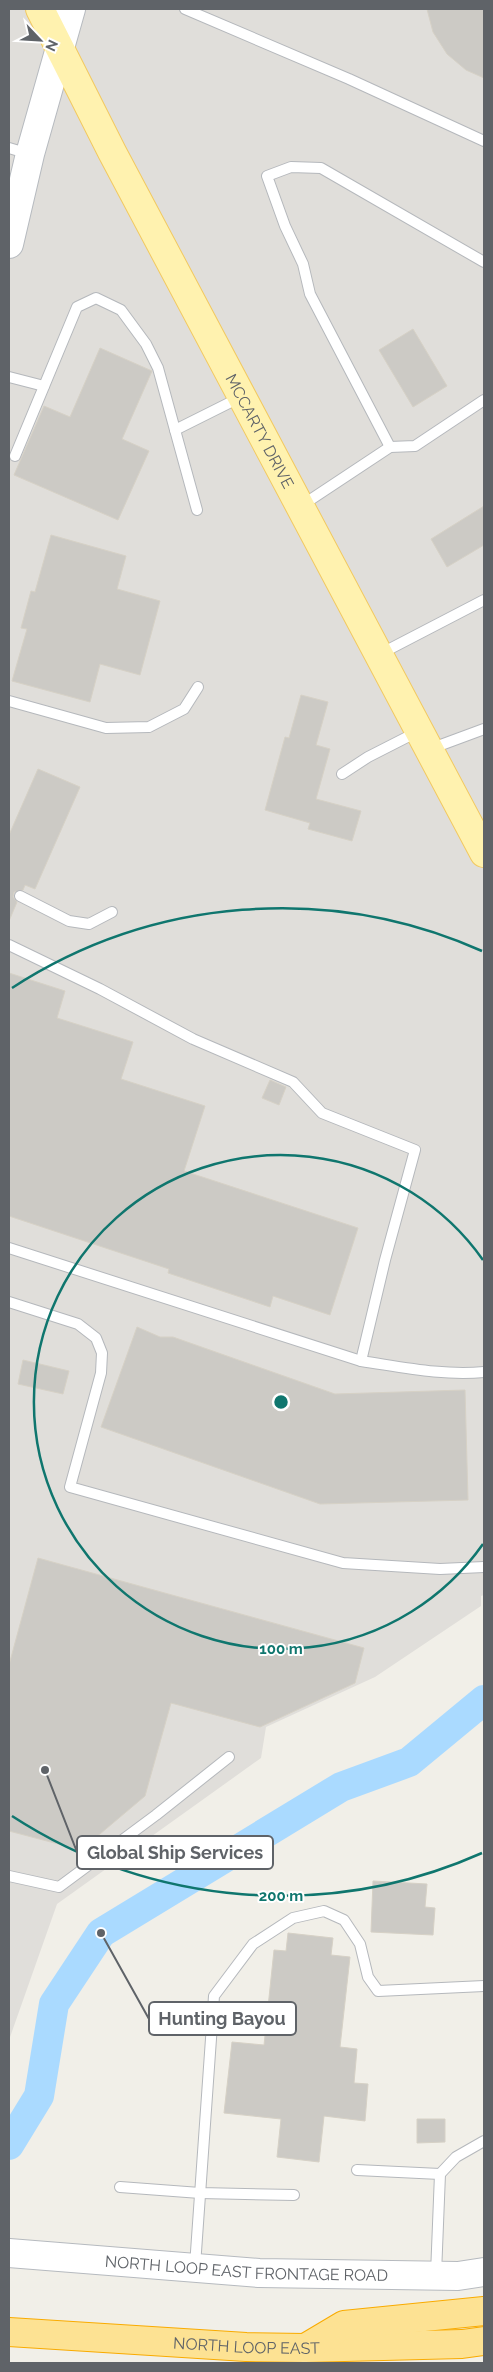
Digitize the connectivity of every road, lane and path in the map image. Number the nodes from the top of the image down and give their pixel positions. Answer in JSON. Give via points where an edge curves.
{"nodes":[{"id":1,"x":40,"y":9,"type":"edge"},
{"id":2,"x":71,"y":9,"type":"edge"},
{"id":3,"x":185,"y":9,"type":"edge"},
{"id":4,"x":60,"y":51,"type":"junction"},
{"id":5,"x":484,"y":141,"type":"edge"},
{"id":6,"x":20,"y":151,"type":"edge"},
{"id":7,"x":9,"y":244,"type":"edge"},
{"id":8,"x":484,"y":262,"type":"edge"},
{"id":9,"x":9,"y":377,"type":"edge"},
{"id":10,"x":44,"y":386,"type":"junction"},
{"id":11,"x":242,"y":397,"type":"junction"},
{"id":12,"x":484,"y":400,"type":"edge"},
{"id":13,"x":175,"y":430,"type":"junction"},
{"id":14,"x":390,"y":447,"type":"junction"},
{"id":15,"x":15,"y":456,"type":"dead end"},
{"id":16,"x":300,"y":506,"type":"junction"},
{"id":17,"x":197,"y":510,"type":"dead end"},
{"id":18,"x":484,"y":600,"type":"edge"},
{"id":19,"x":379,"y":655,"type":"junction"},
{"id":20,"x":198,"y":687,"type":"dead end"},
{"id":21,"x":9,"y":701,"type":"edge"},
{"id":22,"x":484,"y":729,"type":"edge"},
{"id":23,"x":424,"y":740,"type":"junction"},
{"id":24,"x":342,"y":774,"type":"dead end"},
{"id":25,"x":484,"y":853,"type":"edge"},
{"id":26,"x":20,"y":896,"type":"dead end"},
{"id":27,"x":112,"y":912,"type":"dead end"},
{"id":28,"x":9,"y":945,"type":"edge"},
{"id":29,"x":9,"y":1248,"type":"edge"},
{"id":30,"x":9,"y":1302,"type":"edge"},
{"id":31,"x":361,"y":1361,"type":"junction"},
{"id":32,"x":484,"y":1372,"type":"edge"},
{"id":33,"x":484,"y":1567,"type":"edge"},
{"id":34,"x":230,"y":1757,"type":"dead end"},
{"id":35,"x":9,"y":1876,"type":"edge"},
{"id":36,"x":484,"y":1986,"type":"edge"},
{"id":37,"x":484,"y":2141,"type":"edge"},
{"id":38,"x":356,"y":2170,"type":"dead end"},
{"id":39,"x":440,"y":2174,"type":"junction"},
{"id":40,"x":120,"y":2187,"type":"dead end"},
{"id":41,"x":200,"y":2193,"type":"junction"},
{"id":42,"x":294,"y":2195,"type":"dead end"},
{"id":43,"x":14,"y":2254,"type":"edge"},
{"id":44,"x":195,"y":2268,"type":"junction"},
{"id":45,"x":484,"y":2272,"type":"edge"},
{"id":46,"x":436,"y":2275,"type":"junction"},
{"id":47,"x":484,"y":2311,"type":"edge"},
{"id":48,"x":9,"y":2332,"type":"edge"},
{"id":49,"x":484,"y":2341,"type":"edge"},
{"id":50,"x":305,"y":2348,"type":"junction"}],
"edges":[{"from":1,"to":4,"type":"main road","name":"MCCARTY DRIVE"},
{"from":2,"to":4,"type":"main road"},
{"from":3,"to":5,"type":"lane"},
{"from":4,"to":6,"type":"main road"},
{"from":4,"to":11,"type":"main road","name":"MCCARTY DRIVE"},
{"from":6,"to":7,"type":"main road"},
{"from":8,"to":14,"type":"lane","via":[[320,168],[291,167],[267,176],[303,264],[310,294]]},
{"from":9,"to":10,"type":"lane"},
{"from":10,"to":13,"type":"lane","via":[[77,307],[96,298],[121,310],[146,344],[158,368]]},
{"from":10,"to":15,"type":"lane"},
{"from":11,"to":13,"type":"lane"},
{"from":11,"to":16,"type":"main road","name":"MCCARTY DRIVE"},
{"from":12,"to":14,"type":"lane","via":[[415,446]]},
{"from":13,"to":17,"type":"lane"},
{"from":14,"to":16,"type":"lane"},
{"from":16,"to":19,"type":"main road","name":"MCCARTY DRIVE"},
{"from":18,"to":19,"type":"lane"},
{"from":19,"to":23,"type":"main road","name":"MCCARTY DRIVE"},
{"from":20,"to":21,"type":"lane","via":[[184,709],[149,727],[106,728]]},
{"from":22,"to":23,"type":"lane"},
{"from":23,"to":24,"type":"lane","via":[[368,756]]},
{"from":23,"to":25,"type":"main road","name":"MCCARTY DRIVE"},
{"from":26,"to":27,"type":"lane","via":[[69,921],[89,924]]},
{"from":28,"to":31,"type":"lane","via":[[100,989],[193,1040],[293,1082],[322,1113],[415,1150],[384,1260]]},
{"from":29,"to":31,"type":"lane"},
{"from":30,"to":33,"type":"lane","via":[[78,1324],[96,1338],[102,1353],[101,1373],[70,1487],[343,1563],[440,1569]]},
{"from":31,"to":32,"type":"lane","via":[[462,1374]]},
{"from":34,"to":35,"type":"lane","via":[[59,1887]]},
{"from":36,"to":41,"type":"lane","via":[[378,1991],[368,1977],[360,1944],[344,1920],[324,1911],[293,1918],[253,1944],[214,1996]]},
{"from":37,"to":39,"type":"lane","via":[[456,2157]]},
{"from":38,"to":39,"type":"lane"},
{"from":39,"to":46,"type":"lane"},
{"from":40,"to":41,"type":"lane"},
{"from":41,"to":42,"type":"lane"},
{"from":41,"to":44,"type":"lane"},
{"from":43,"to":44,"type":"main road","name":"NORTH LOOP EAST FRONTAGE ROAD"},
{"from":44,"to":46,"type":"main road","name":"NORTH LOOP EAST FRONTAGE ROAD","via":[[259,2273]]},
{"from":45,"to":46,"type":"main road","name":"NORTH LOOP EAST FRONTAGE ROAD"},
{"from":47,"to":50,"type":"highway","via":[[344,2325]]},
{"from":48,"to":50,"type":"highway","name":"NORTH LOOP EAST"},
{"from":49,"to":50,"type":"highway","name":"NORTH LOOP EAST"}]}
